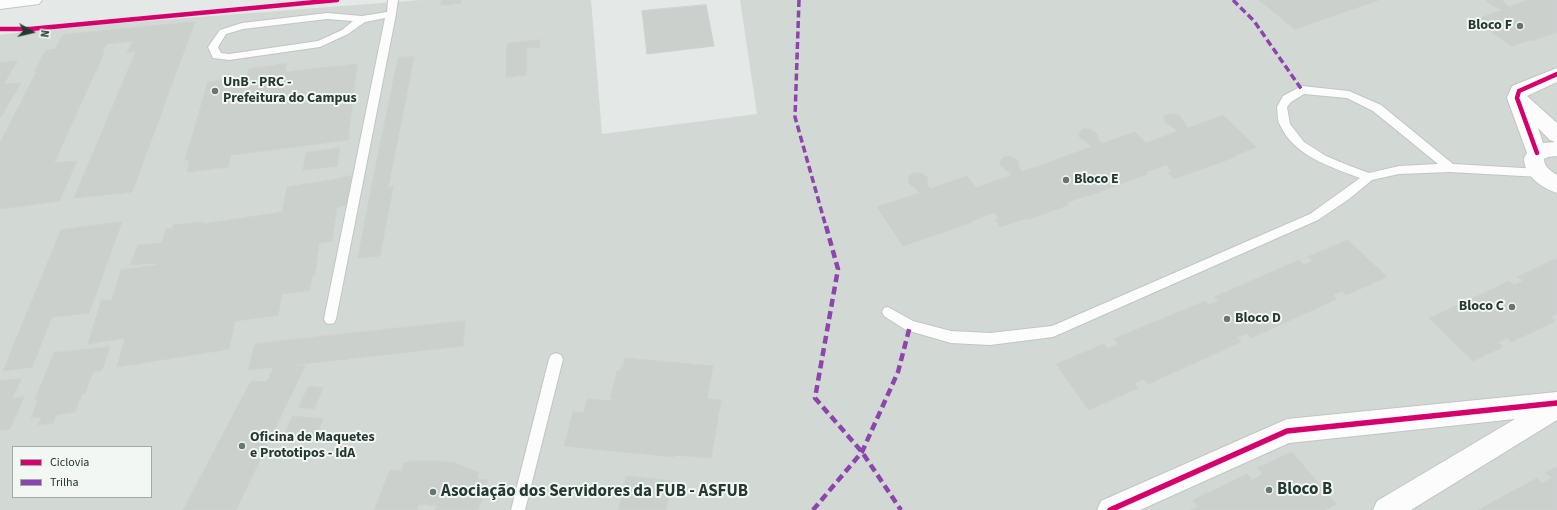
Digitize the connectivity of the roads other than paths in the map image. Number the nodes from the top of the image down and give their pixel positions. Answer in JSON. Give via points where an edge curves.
{"nodes":[{"id":1,"x":33,"y":0,"type":"edge"},
{"id":2,"x":393,"y":0,"type":"edge"},
{"id":3,"x":0,"y":4,"type":"edge"},
{"id":4,"x":391,"y":14,"type":"junction"},
{"id":5,"x":362,"y":19,"type":"junction"},
{"id":6,"x":1557,"y":74,"type":"edge"},
{"id":7,"x":1517,"y":98,"type":"junction"},
{"id":8,"x":1557,"y":135,"type":"edge"},
{"id":9,"x":1557,"y":149,"type":"edge"},
{"id":10,"x":1537,"y":153,"type":"junction"},
{"id":11,"x":1450,"y":168,"type":"junction"},
{"id":12,"x":1540,"y":173,"type":"junction"},
{"id":13,"x":1369,"y":177,"type":"junction"},
{"id":14,"x":1557,"y":185,"type":"edge"},
{"id":15,"x":888,"y":312,"type":"dead end"},
{"id":16,"x":330,"y":318,"type":"dead end"},
{"id":17,"x":556,"y":359,"type":"dead end"},
{"id":18,"x":1557,"y":403,"type":"edge"},
{"id":19,"x":1557,"y":406,"type":"edge"},
{"id":20,"x":518,"y":510,"type":"edge"},
{"id":21,"x":1110,"y":510,"type":"edge"},
{"id":22,"x":1386,"y":510,"type":"edge"}],
"edges":[{"from":1,"to":3,"type":"street"},
{"from":2,"to":4,"type":"lane"},
{"from":4,"to":5,"type":"lane"},
{"from":4,"to":16,"type":"lane"},
{"from":5,"to":5,"type":"lane","via":[[345,32],[320,44],[229,57],[217,56],[213,47],[223,32],[242,26],[327,16]]},
{"from":6,"to":7,"type":"street","via":[[1524,88]]},
{"from":7,"to":8,"type":"street"},
{"from":7,"to":10,"type":"street"},
{"from":9,"to":10,"type":"street"},
{"from":10,"to":12,"type":"street","via":[[1534,160]]},
{"from":11,"to":12,"type":"lane"},
{"from":11,"to":13,"type":"lane","via":[[1399,170]]},
{"from":11,"to":13,"type":"lane","via":[[1366,101],[1349,95],[1302,90],[1287,99],[1282,107],[1285,124],[1293,137],[1307,150]]},
{"from":12,"to":14,"type":"street"},
{"from":13,"to":15,"type":"lane","via":[[1314,217],[1053,331],[990,339],[951,337],[910,326]]},
{"from":17,"to":20,"type":"lane"},
{"from":18,"to":21,"type":"street","via":[[1287,431]]},
{"from":19,"to":22,"type":"street"}]}
